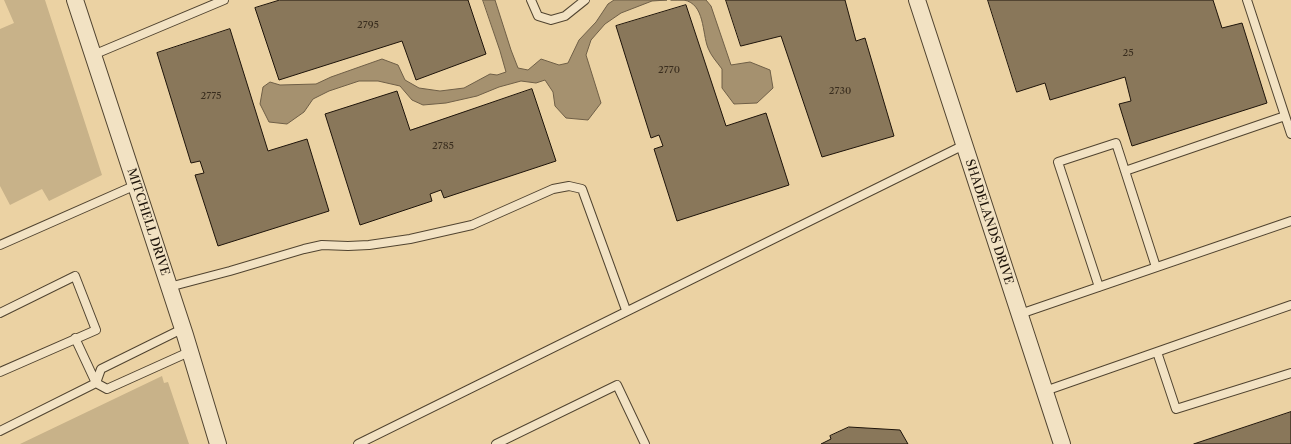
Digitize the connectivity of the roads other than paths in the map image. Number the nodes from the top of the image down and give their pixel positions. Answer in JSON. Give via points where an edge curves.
{"nodes":[{"id":1,"x":75,"y":0,"type":"edge"},
{"id":2,"x":224,"y":0,"type":"edge"},
{"id":3,"x":531,"y":0,"type":"edge"},
{"id":4,"x":586,"y":0,"type":"edge"},
{"id":5,"x":917,"y":0,"type":"edge"},
{"id":6,"x":1247,"y":0,"type":"edge"},
{"id":7,"x":93,"y":55,"type":"junction"},
{"id":8,"x":1285,"y":116,"type":"junction"},
{"id":9,"x":1291,"y":134,"type":"edge"},
{"id":10,"x":964,"y":144,"type":"junction"},
{"id":11,"x":1125,"y":171,"type":"junction"},
{"id":12,"x":136,"y":185,"type":"junction"},
{"id":13,"x":1291,"y":221,"type":"edge"},
{"id":14,"x":0,"y":245,"type":"edge"},
{"id":15,"x":1156,"y":267,"type":"junction"},
{"id":16,"x":169,"y":287,"type":"junction"},
{"id":17,"x":1099,"y":287,"type":"junction"},
{"id":18,"x":1291,"y":305,"type":"edge"},
{"id":19,"x":626,"y":310,"type":"junction"},
{"id":20,"x":0,"y":313,"type":"edge"},
{"id":21,"x":1020,"y":314,"type":"junction"},
{"id":22,"x":182,"y":329,"type":"junction"},
{"id":23,"x":75,"y":338,"type":"junction"},
{"id":24,"x":189,"y":352,"type":"junction"},
{"id":25,"x":1158,"y":352,"type":"junction"},
{"id":26,"x":0,"y":372,"type":"edge"},
{"id":27,"x":1291,"y":373,"type":"edge"},
{"id":28,"x":96,"y":383,"type":"junction"},
{"id":29,"x":1045,"y":391,"type":"junction"},
{"id":30,"x":0,"y":431,"type":"edge"},
{"id":31,"x":218,"y":444,"type":"edge"},
{"id":32,"x":358,"y":444,"type":"edge"},
{"id":33,"x":496,"y":444,"type":"edge"},
{"id":34,"x":645,"y":444,"type":"edge"},
{"id":35,"x":1062,"y":444,"type":"edge"}],
"edges":[{"from":1,"to":7,"type":"street","name":"MITCHELL DRIVE"},
{"from":2,"to":7,"type":"lane"},
{"from":3,"to":4,"type":"lane","via":[[538,16],[551,20],[565,16]]},
{"from":5,"to":10,"type":"street","name":"SHADELANDS DRIVE"},
{"from":6,"to":8,"type":"lane"},
{"from":7,"to":12,"type":"street","name":"MITCHELL DRIVE"},
{"from":8,"to":9,"type":"lane"},
{"from":8,"to":11,"type":"lane"},
{"from":10,"to":19,"type":"lane"},
{"from":10,"to":21,"type":"street","name":"SHADELANDS DRIVE"},
{"from":11,"to":15,"type":"lane"},
{"from":11,"to":17,"type":"lane","via":[[1116,143],[1058,162]]},
{"from":12,"to":14,"type":"lane"},
{"from":12,"to":16,"type":"street","name":"MITCHELL DRIVE"},
{"from":13,"to":15,"type":"lane"},
{"from":15,"to":17,"type":"lane"},
{"from":16,"to":19,"type":"lane","via":[[322,245],[369,246],[472,224],[553,189],[569,186],[582,189]]},
{"from":16,"to":22,"type":"street","name":"MITCHELL DRIVE"},
{"from":17,"to":21,"type":"lane"},
{"from":18,"to":25,"type":"lane"},
{"from":19,"to":32,"type":"lane"},
{"from":20,"to":23,"type":"lane","via":[[75,276],[96,330]]},
{"from":21,"to":29,"type":"street","name":"SHADELANDS DRIVE"},
{"from":22,"to":24,"type":"street","name":"MITCHELL DRIVE"},
{"from":22,"to":28,"type":"lane","via":[[101,369]]},
{"from":23,"to":26,"type":"lane"},
{"from":23,"to":28,"type":"lane"},
{"from":24,"to":28,"type":"lane","via":[[107,389]]},
{"from":24,"to":31,"type":"street","name":"MITCHELL DRIVE"},
{"from":25,"to":27,"type":"lane","via":[[1176,409]]},
{"from":25,"to":29,"type":"lane"},
{"from":28,"to":30,"type":"lane"},
{"from":29,"to":35,"type":"street","name":"SHADELANDS DRIVE"},
{"from":33,"to":34,"type":"lane","via":[[617,385]]}]}
